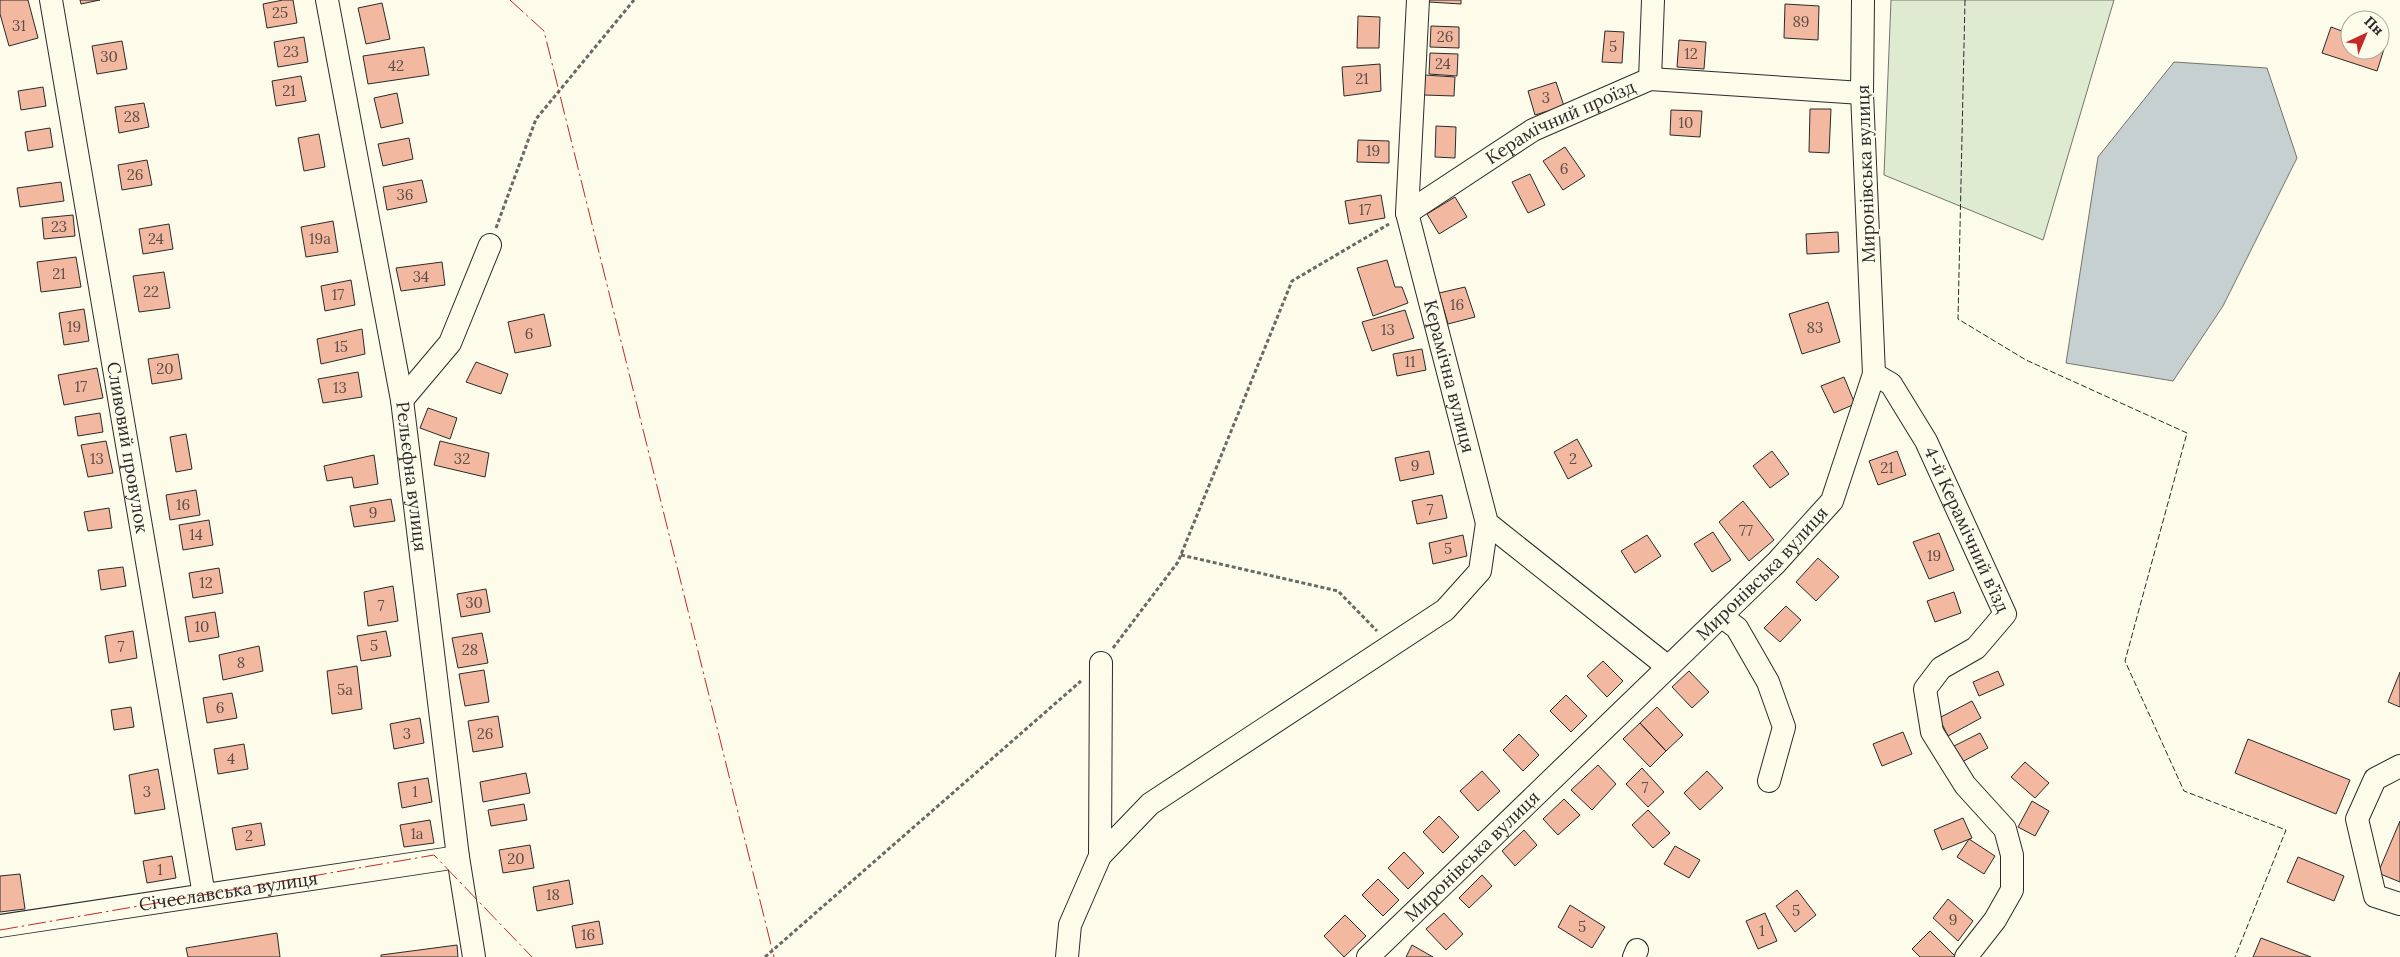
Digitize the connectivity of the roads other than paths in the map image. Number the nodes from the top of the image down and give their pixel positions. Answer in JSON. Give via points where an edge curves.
{"nodes":[{"id":1,"x":51,"y":0,"type":"edge"},
{"id":2,"x":327,"y":0,"type":"edge"},
{"id":3,"x":1418,"y":0,"type":"edge"},
{"id":4,"x":1653,"y":0,"type":"edge"},
{"id":5,"x":1863,"y":0,"type":"edge"},
{"id":6,"x":1650,"y":79,"type":"junction"},
{"id":7,"x":1862,"y":93,"type":"junction"},
{"id":8,"x":1407,"y":214,"type":"junction"},
{"id":9,"x":490,"y":245,"type":"road end"},
{"id":10,"x":1874,"y":374,"type":"junction"},
{"id":11,"x":402,"y":400,"type":"junction"},
{"id":12,"x":1487,"y":523,"type":"junction"},
{"id":13,"x":1721,"y":616,"type":"junction"},
{"id":14,"x":1101,"y":663,"type":"road end"},
{"id":15,"x":1668,"y":667,"type":"junction"},
{"id":16,"x":2400,"y":766,"type":"edge"},
{"id":17,"x":1769,"y":781,"type":"dead end"},
{"id":18,"x":1100,"y":856,"type":"junction"},
{"id":19,"x":458,"y":857,"type":"junction"},
{"id":20,"x":204,"y":895,"type":"junction"},
{"id":21,"x":2400,"y":904,"type":"edge"},
{"id":22,"x":0,"y":926,"type":"edge"},
{"id":23,"x":474,"y":957,"type":"edge"},
{"id":24,"x":1067,"y":957,"type":"edge"},
{"id":25,"x":1368,"y":957,"type":"edge"},
{"id":26,"x":1966,"y":957,"type":"edge"}],
"edges":[{"from":1,"to":20,"type":"street","name":"Сливовий провулок"},
{"from":2,"to":11,"type":"street","name":"Рельєфна вулиця"},
{"from":3,"to":8,"type":"street","name":"Керамічна вулиця"},
{"from":4,"to":6,"type":"street","name":"Керамічний проїзд"},
{"from":5,"to":7,"type":"street","name":"Миронівська вулиця"},
{"from":6,"to":7,"type":"street"},
{"from":6,"to":8,"type":"street","name":"Керамічний проїзд","via":[[1533,130]]},
{"from":7,"to":10,"type":"street","name":"Миронівська вулиця"},
{"from":8,"to":12,"type":"street","name":"Керамічна вулиця"},
{"from":9,"to":11,"type":"street","via":[[450,343]]},
{"from":10,"to":13,"type":"street","name":"Миронівська вулиця","via":[[1832,502]]},
{"from":10,"to":26,"type":"street","name":"4-й Керамічний в’їзд","via":[[1891,384],[1926,441],[2005,614],[1976,648],[1941,668],[1925,689],[1932,732],[1965,785],[2005,829],[2012,855],[2012,890],[1995,920]]},
{"from":11,"to":19,"type":"street","name":"Рельєфна вулиця"},
{"from":12,"to":15,"type":"street"},
{"from":12,"to":18,"type":"street","via":[[1480,571],[1445,610],[1150,804]]},
{"from":13,"to":15,"type":"street","name":"Миронівська вулиця"},
{"from":13,"to":17,"type":"street","via":[[1737,628],[1755,659],[1768,682],[1784,727]]},
{"from":14,"to":18,"type":"street"},
{"from":15,"to":25,"type":"street","name":"Миронівська вулиця"},
{"from":16,"to":21,"type":"street","via":[[2375,778],[2357,819],[2375,896]]},
{"from":18,"to":24,"type":"street","via":[[1070,925]]},
{"from":19,"to":20,"type":"street","name":"Січеславська вулиця"},
{"from":19,"to":23,"type":"street","name":"Рельєфна вулиця"},
{"from":20,"to":22,"type":"street","name":"Січеславська вулиця"}]}
